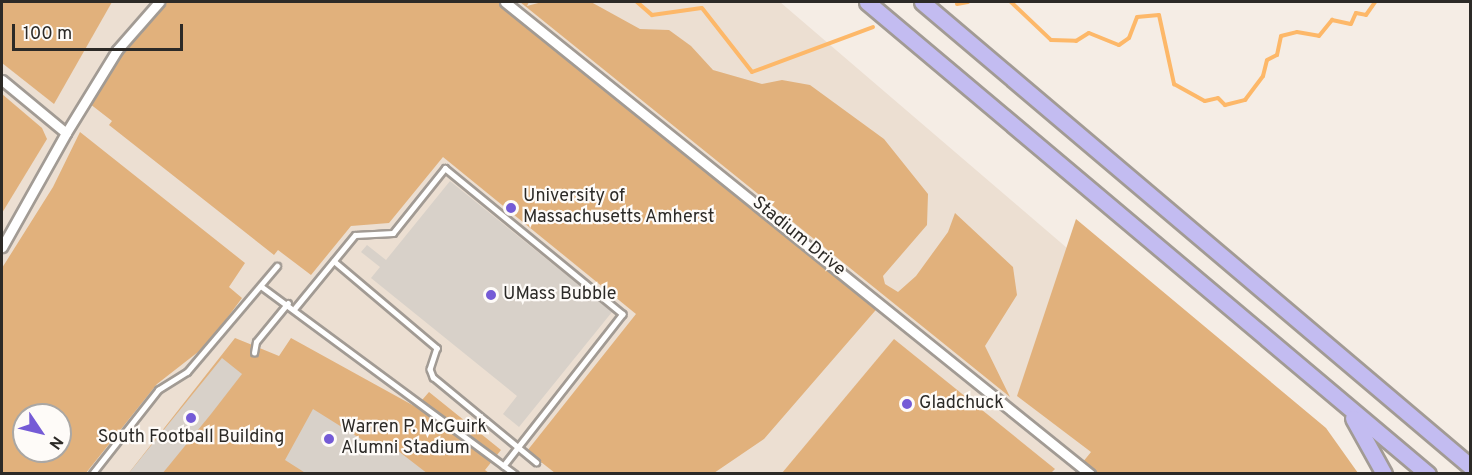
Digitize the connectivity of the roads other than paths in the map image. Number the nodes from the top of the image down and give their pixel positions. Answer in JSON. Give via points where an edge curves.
{"nodes":[{"id":1,"x":159,"y":2,"type":"edge"},
{"id":2,"x":505,"y":2,"type":"edge"},
{"id":3,"x":867,"y":2,"type":"edge"},
{"id":4,"x":922,"y":2,"type":"edge"},
{"id":5,"x":2,"y":80,"type":"edge"},
{"id":6,"x":66,"y":133,"type":"junction"},
{"id":7,"x":2,"y":247,"type":"edge"},
{"id":8,"x":334,"y":261,"type":"junction"},
{"id":9,"x":277,"y":266,"type":"dead end"},
{"id":10,"x":261,"y":286,"type":"junction"},
{"id":11,"x":288,"y":303,"type":"junction"},
{"id":12,"x":295,"y":308,"type":"junction"},
{"id":13,"x":254,"y":353,"type":"dead end"},
{"id":14,"x":1337,"y":397,"type":"junction"},
{"id":15,"x":518,"y":448,"type":"junction"},
{"id":16,"x":536,"y":462,"type":"dead end"},
{"id":17,"x":504,"y":466,"type":"junction"},
{"id":18,"x":1470,"y":466,"type":"edge"},
{"id":19,"x":92,"y":474,"type":"edge"},
{"id":20,"x":515,"y":474,"type":"edge"},
{"id":21,"x":1090,"y":474,"type":"edge"},
{"id":22,"x":1384,"y":474,"type":"edge"},
{"id":23,"x":1428,"y":474,"type":"edge"}],
"edges":[{"from":1,"to":6,"type":"street","via":[[117,50]]},
{"from":2,"to":21,"type":"street","name":"Stadium Drive"},
{"from":3,"to":14,"type":"main road"},
{"from":4,"to":18,"type":"main road"},
{"from":5,"to":6,"type":"street"},
{"from":6,"to":7,"type":"street"},
{"from":8,"to":12,"type":"lane"},
{"from":8,"to":15,"type":"lane","via":[[437,348],[430,369],[433,377]]},
{"from":8,"to":15,"type":"lane","via":[[355,235],[393,233],[445,168],[623,314]]},
{"from":9,"to":10,"type":"lane"},
{"from":10,"to":11,"type":"lane"},
{"from":10,"to":19,"type":"lane","via":[[187,372],[158,390]]},
{"from":11,"to":12,"type":"lane"},
{"from":11,"to":13,"type":"lane","via":[[256,342]]},
{"from":12,"to":17,"type":"lane"},
{"from":14,"to":22,"type":"main road","via":[[1368,438]]},
{"from":14,"to":23,"type":"main road"},
{"from":15,"to":16,"type":"lane"},
{"from":15,"to":17,"type":"lane"},
{"from":17,"to":20,"type":"lane"}]}
